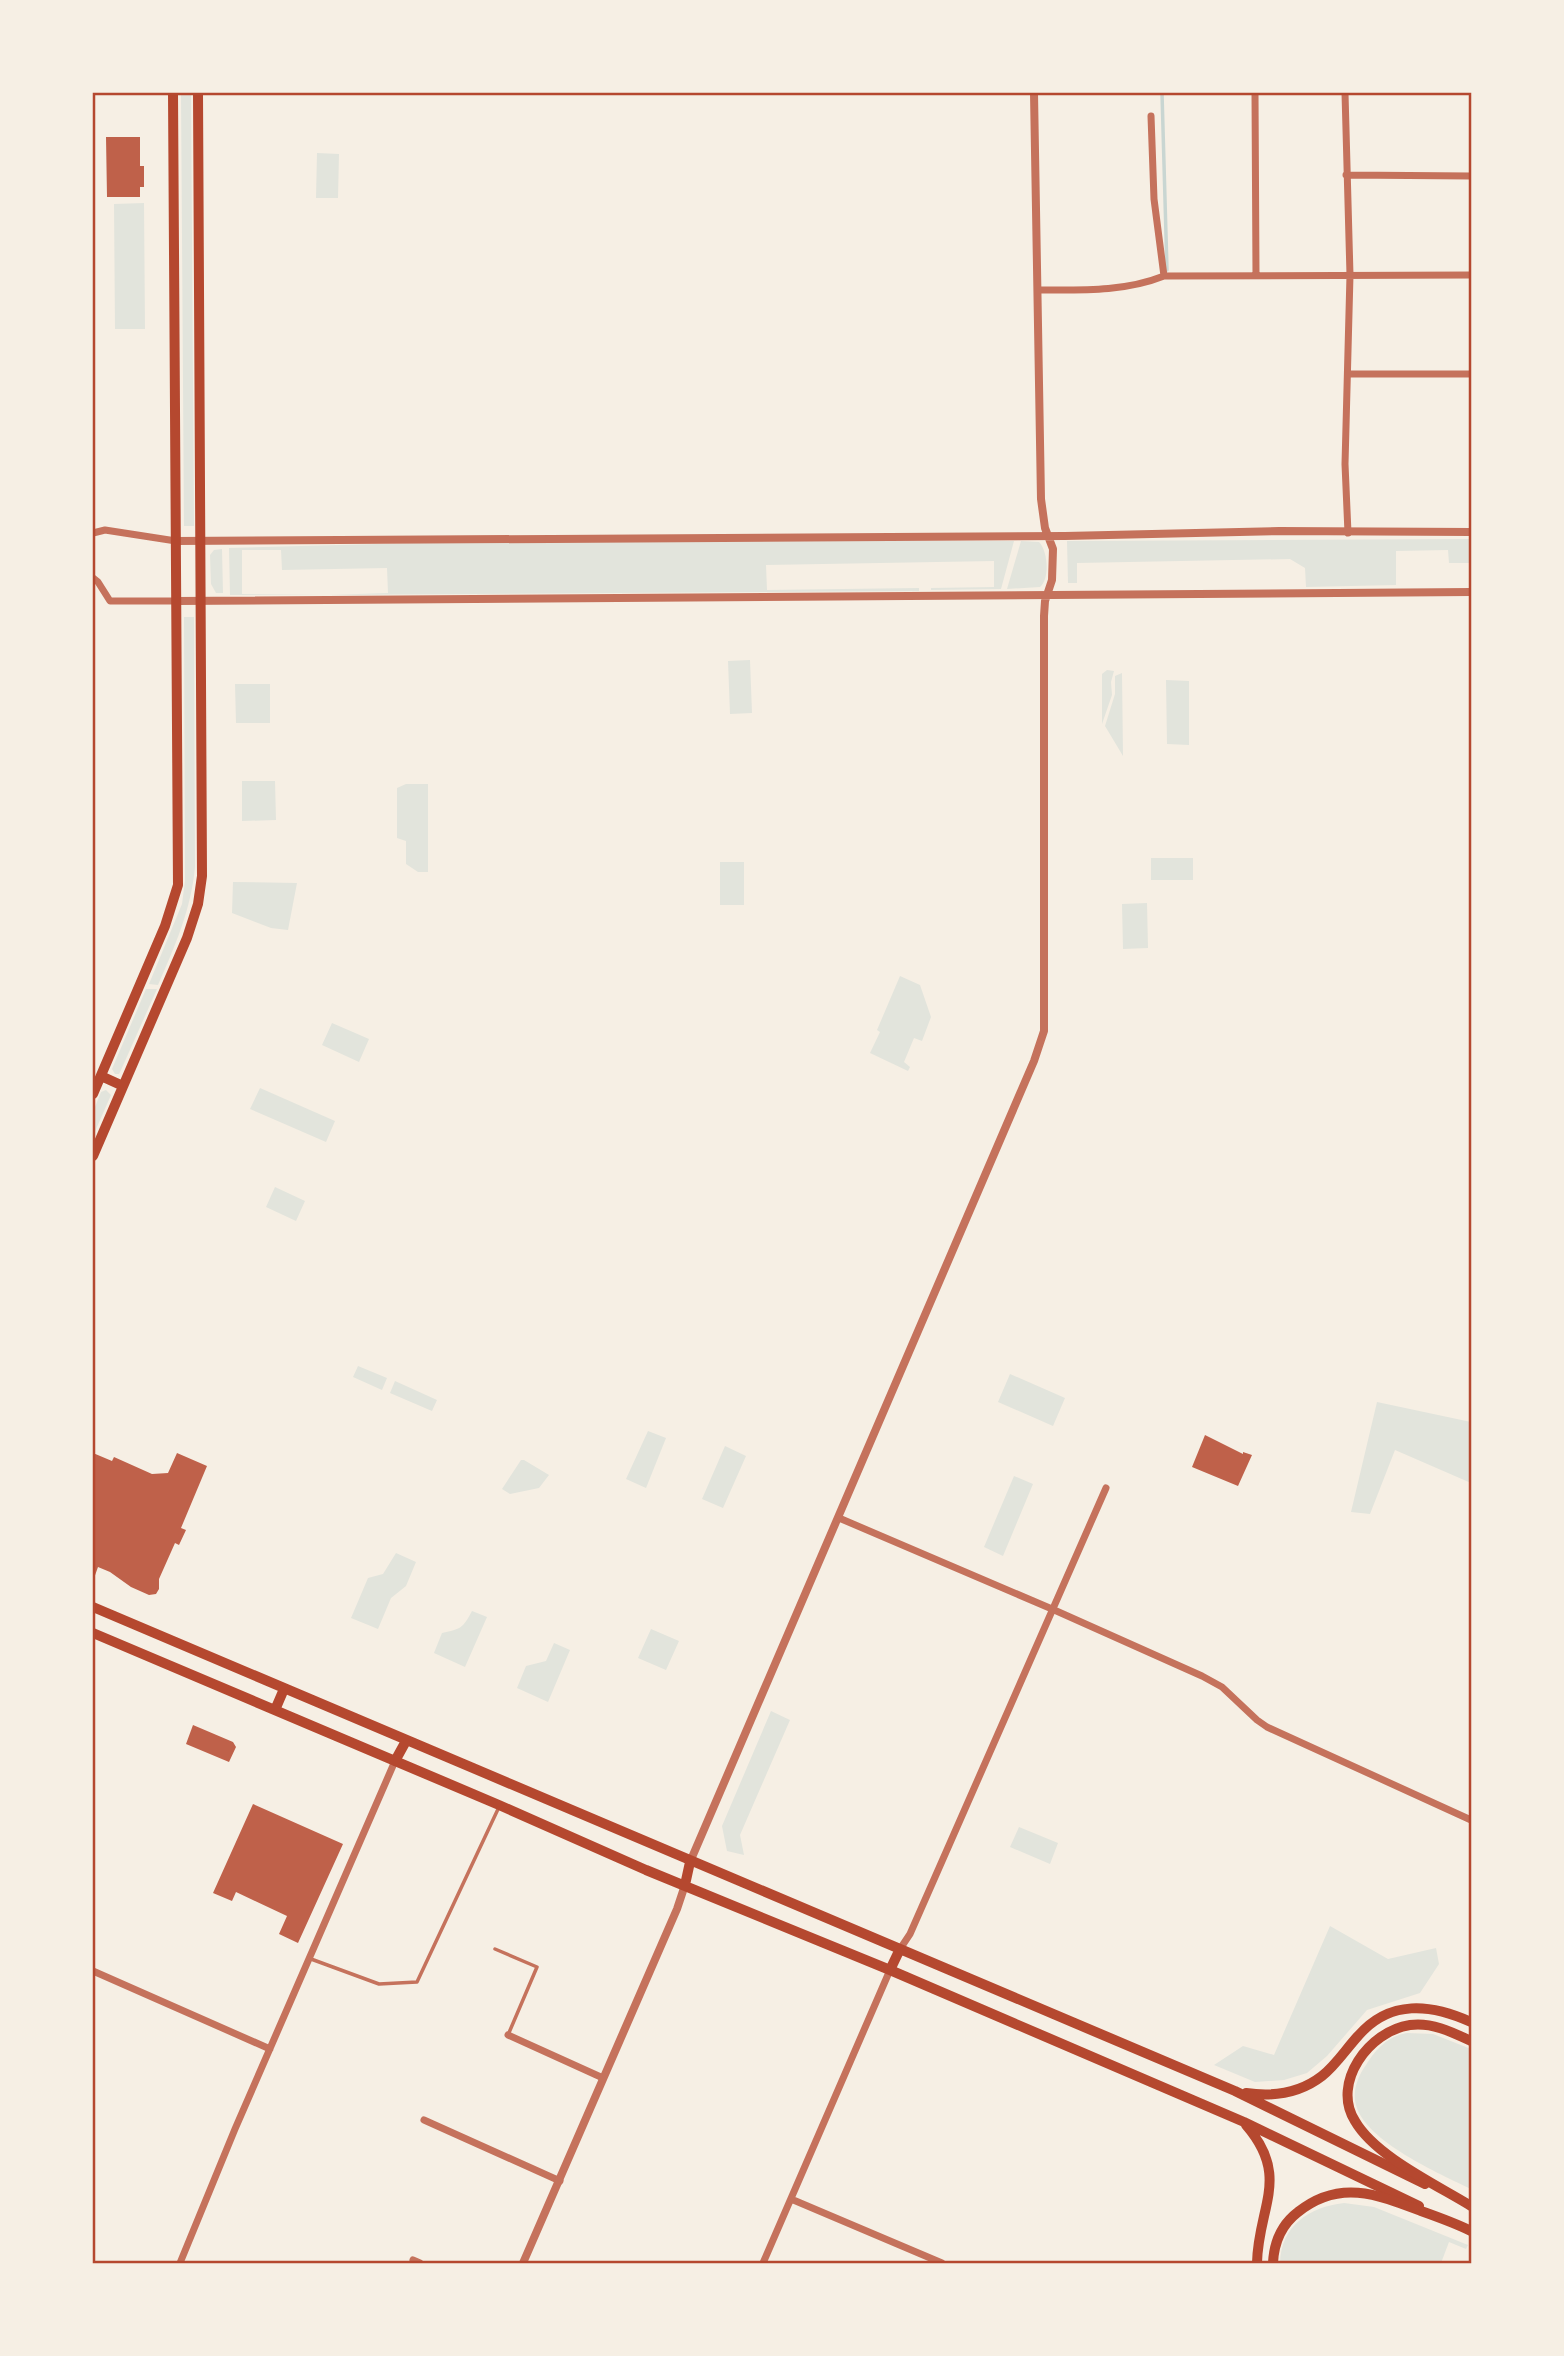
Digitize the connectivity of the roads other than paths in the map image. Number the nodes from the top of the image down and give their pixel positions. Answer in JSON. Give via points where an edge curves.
{"nodes":[{"id":1,"x":173,"y":93,"type":"edge"},
{"id":2,"x":198,"y":93,"type":"edge"},
{"id":3,"x":1034,"y":93,"type":"edge"},
{"id":4,"x":1255,"y":93,"type":"edge"},
{"id":5,"x":1345,"y":93,"type":"edge"},
{"id":6,"x":1151,"y":116,"type":"dead end"},
{"id":7,"x":1346,"y":176,"type":"junction"},
{"id":8,"x":1471,"y":176,"type":"edge"},
{"id":9,"x":1256,"y":275,"type":"junction"},
{"id":10,"x":1350,"y":275,"type":"junction"},
{"id":11,"x":1471,"y":275,"type":"edge"},
{"id":12,"x":1164,"y":276,"type":"junction"},
{"id":13,"x":1038,"y":290,"type":"junction"},
{"id":14,"x":1349,"y":374,"type":"junction"},
{"id":15,"x":1471,"y":374,"type":"edge"},
{"id":16,"x":1471,"y":532,"type":"edge"},
{"id":17,"x":93,"y":533,"type":"edge"},
{"id":18,"x":1348,"y":533,"type":"junction"},
{"id":19,"x":1047,"y":535,"type":"junction"},
{"id":20,"x":176,"y":541,"type":"junction"},
{"id":21,"x":201,"y":542,"type":"junction"},
{"id":22,"x":93,"y":578,"type":"edge"},
{"id":23,"x":1471,"y":592,"type":"edge"},
{"id":24,"x":1047,"y":595,"type":"junction"},
{"id":25,"x":201,"y":600,"type":"junction"},
{"id":26,"x":177,"y":601,"type":"junction"},
{"id":27,"x":101,"y":1076,"type":"junction"},
{"id":28,"x":123,"y":1086,"type":"junction"},
{"id":29,"x":93,"y":1094,"type":"edge"},
{"id":30,"x":93,"y":1156,"type":"edge"},
{"id":31,"x":1106,"y":1488,"type":"dead end"},
{"id":32,"x":839,"y":1518,"type":"junction"},
{"id":33,"x":93,"y":1607,"type":"edge"},
{"id":34,"x":1052,"y":1609,"type":"junction"},
{"id":35,"x":93,"y":1633,"type":"edge"},
{"id":36,"x":284,"y":1689,"type":"junction"},
{"id":37,"x":275,"y":1710,"type":"junction"},
{"id":38,"x":406,"y":1741,"type":"junction"},
{"id":39,"x":395,"y":1761,"type":"junction"},
{"id":40,"x":499,"y":1805,"type":"junction"},
{"id":41,"x":1471,"y":1820,"type":"edge"},
{"id":42,"x":690,"y":1862,"type":"junction"},
{"id":43,"x":685,"y":1885,"type":"junction"},
{"id":44,"x":495,"y":1949,"type":"dead end"},
{"id":45,"x":900,"y":1949,"type":"junction"},
{"id":46,"x":310,"y":1958,"type":"junction"},
{"id":47,"x":890,"y":1970,"type":"junction"},
{"id":48,"x":93,"y":1971,"type":"edge"},
{"id":49,"x":1471,"y":2022,"type":"edge"},
{"id":50,"x":508,"y":2035,"type":"joint"},
{"id":51,"x":1471,"y":2041,"type":"edge"},
{"id":52,"x":270,"y":2049,"type":"junction"},
{"id":53,"x":603,"y":2078,"type":"junction"},
{"id":54,"x":1235,"y":2091,"type":"junction"},
{"id":55,"x":424,"y":2120,"type":"dead end"},
{"id":56,"x":1244,"y":2122,"type":"junction"},
{"id":57,"x":560,"y":2181,"type":"junction"},
{"id":58,"x":791,"y":2199,"type":"junction"},
{"id":59,"x":1471,"y":2206,"type":"edge"},
{"id":60,"x":1469,"y":2230,"type":"edge"},
{"id":61,"x":180,"y":2263,"type":"edge"},
{"id":62,"x":523,"y":2263,"type":"edge"},
{"id":63,"x":763,"y":2263,"type":"edge"},
{"id":64,"x":942,"y":2263,"type":"edge"},
{"id":65,"x":1257,"y":2263,"type":"edge"},
{"id":66,"x":1273,"y":2263,"type":"edge"}],
"edges":[{"from":1,"to":20,"type":"main road"},
{"from":2,"to":21,"type":"main road"},
{"from":3,"to":13,"type":"street"},
{"from":4,"to":9,"type":"street"},
{"from":5,"to":7,"type":"street"},
{"from":6,"to":12,"type":"street","via":[[1154,199]]},
{"from":7,"to":8,"type":"street"},
{"from":7,"to":10,"type":"street"},
{"from":9,"to":10,"type":"street"},
{"from":9,"to":12,"type":"street"},
{"from":10,"to":11,"type":"street"},
{"from":10,"to":14,"type":"street"},
{"from":12,"to":13,"type":"street","via":[[1098,291]]},
{"from":13,"to":19,"type":"street","via":[[1041,499]]},
{"from":14,"to":15,"type":"street"},
{"from":14,"to":18,"type":"street"},
{"from":16,"to":18,"type":"street"},
{"from":17,"to":20,"type":"street","via":[[105,530]]},
{"from":18,"to":19,"type":"street"},
{"from":19,"to":21,"type":"street"},
{"from":19,"to":24,"type":"street","via":[[1052,541],[1053,561]]},
{"from":20,"to":21,"type":"street"},
{"from":20,"to":26,"type":"main road"},
{"from":21,"to":25,"type":"main road"},
{"from":22,"to":26,"type":"street","via":[[110,601]]},
{"from":23,"to":24,"type":"street"},
{"from":24,"to":25,"type":"street"},
{"from":24,"to":32,"type":"street","via":[[1042,1040]]},
{"from":25,"to":26,"type":"street"},
{"from":25,"to":28,"type":"main road","via":[[199,895],[187,937]]},
{"from":26,"to":27,"type":"main road","via":[[177,893]]},
{"from":27,"to":28,"type":"main road"},
{"from":27,"to":29,"type":"main road"},
{"from":28,"to":30,"type":"main road"},
{"from":31,"to":34,"type":"street"},
{"from":32,"to":34,"type":"street"},
{"from":32,"to":42,"type":"street"},
{"from":33,"to":36,"type":"main road"},
{"from":34,"to":41,"type":"street","via":[[1202,1676],[1222,1687],[1268,1727]]},
{"from":34,"to":45,"type":"street"},
{"from":35,"to":37,"type":"main road"},
{"from":36,"to":37,"type":"main road"},
{"from":36,"to":38,"type":"main road"},
{"from":37,"to":39,"type":"main road"},
{"from":38,"to":39,"type":"main road"},
{"from":38,"to":42,"type":"main road"},
{"from":39,"to":40,"type":"main road"},
{"from":39,"to":46,"type":"street"},
{"from":40,"to":43,"type":"main road"},
{"from":40,"to":46,"type":"lane","via":[[417,1982],[379,1984]]},
{"from":42,"to":43,"type":"main road"},
{"from":42,"to":45,"type":"main road"},
{"from":43,"to":47,"type":"main road"},
{"from":43,"to":53,"type":"street"},
{"from":44,"to":50,"type":"lane","via":[[537,1967]]},
{"from":45,"to":47,"type":"main road"},
{"from":45,"to":54,"type":"main road"},
{"from":46,"to":52,"type":"street"},
{"from":47,"to":56,"type":"main road"},
{"from":47,"to":58,"type":"street"},
{"from":48,"to":52,"type":"street"},
{"from":49,"to":54,"type":"main road","via":[[1438,2010],[1400,2010],[1369,2025],[1328,2071],[1306,2086],[1269,2095]]},
{"from":50,"to":53,"type":"street"},
{"from":51,"to":59,"type":"main road","via":[[1420,2024],[1396,2028],[1374,2042],[1358,2063],[1347,2101],[1356,2123],[1373,2144]]},
{"from":52,"to":61,"type":"street"},
{"from":53,"to":57,"type":"street"},
{"from":54,"to":59,"type":"main road"},
{"from":55,"to":57,"type":"street"},
{"from":56,"to":60,"type":"main road"},
{"from":56,"to":65,"type":"main road","via":[[1259,2142],[1271,2177]]},
{"from":57,"to":62,"type":"street"},
{"from":58,"to":63,"type":"street"},
{"from":58,"to":64,"type":"street"},
{"from":60,"to":66,"type":"main road","via":[[1382,2196],[1339,2193],[1316,2200],[1290,2218],[1277,2239]]}]}
